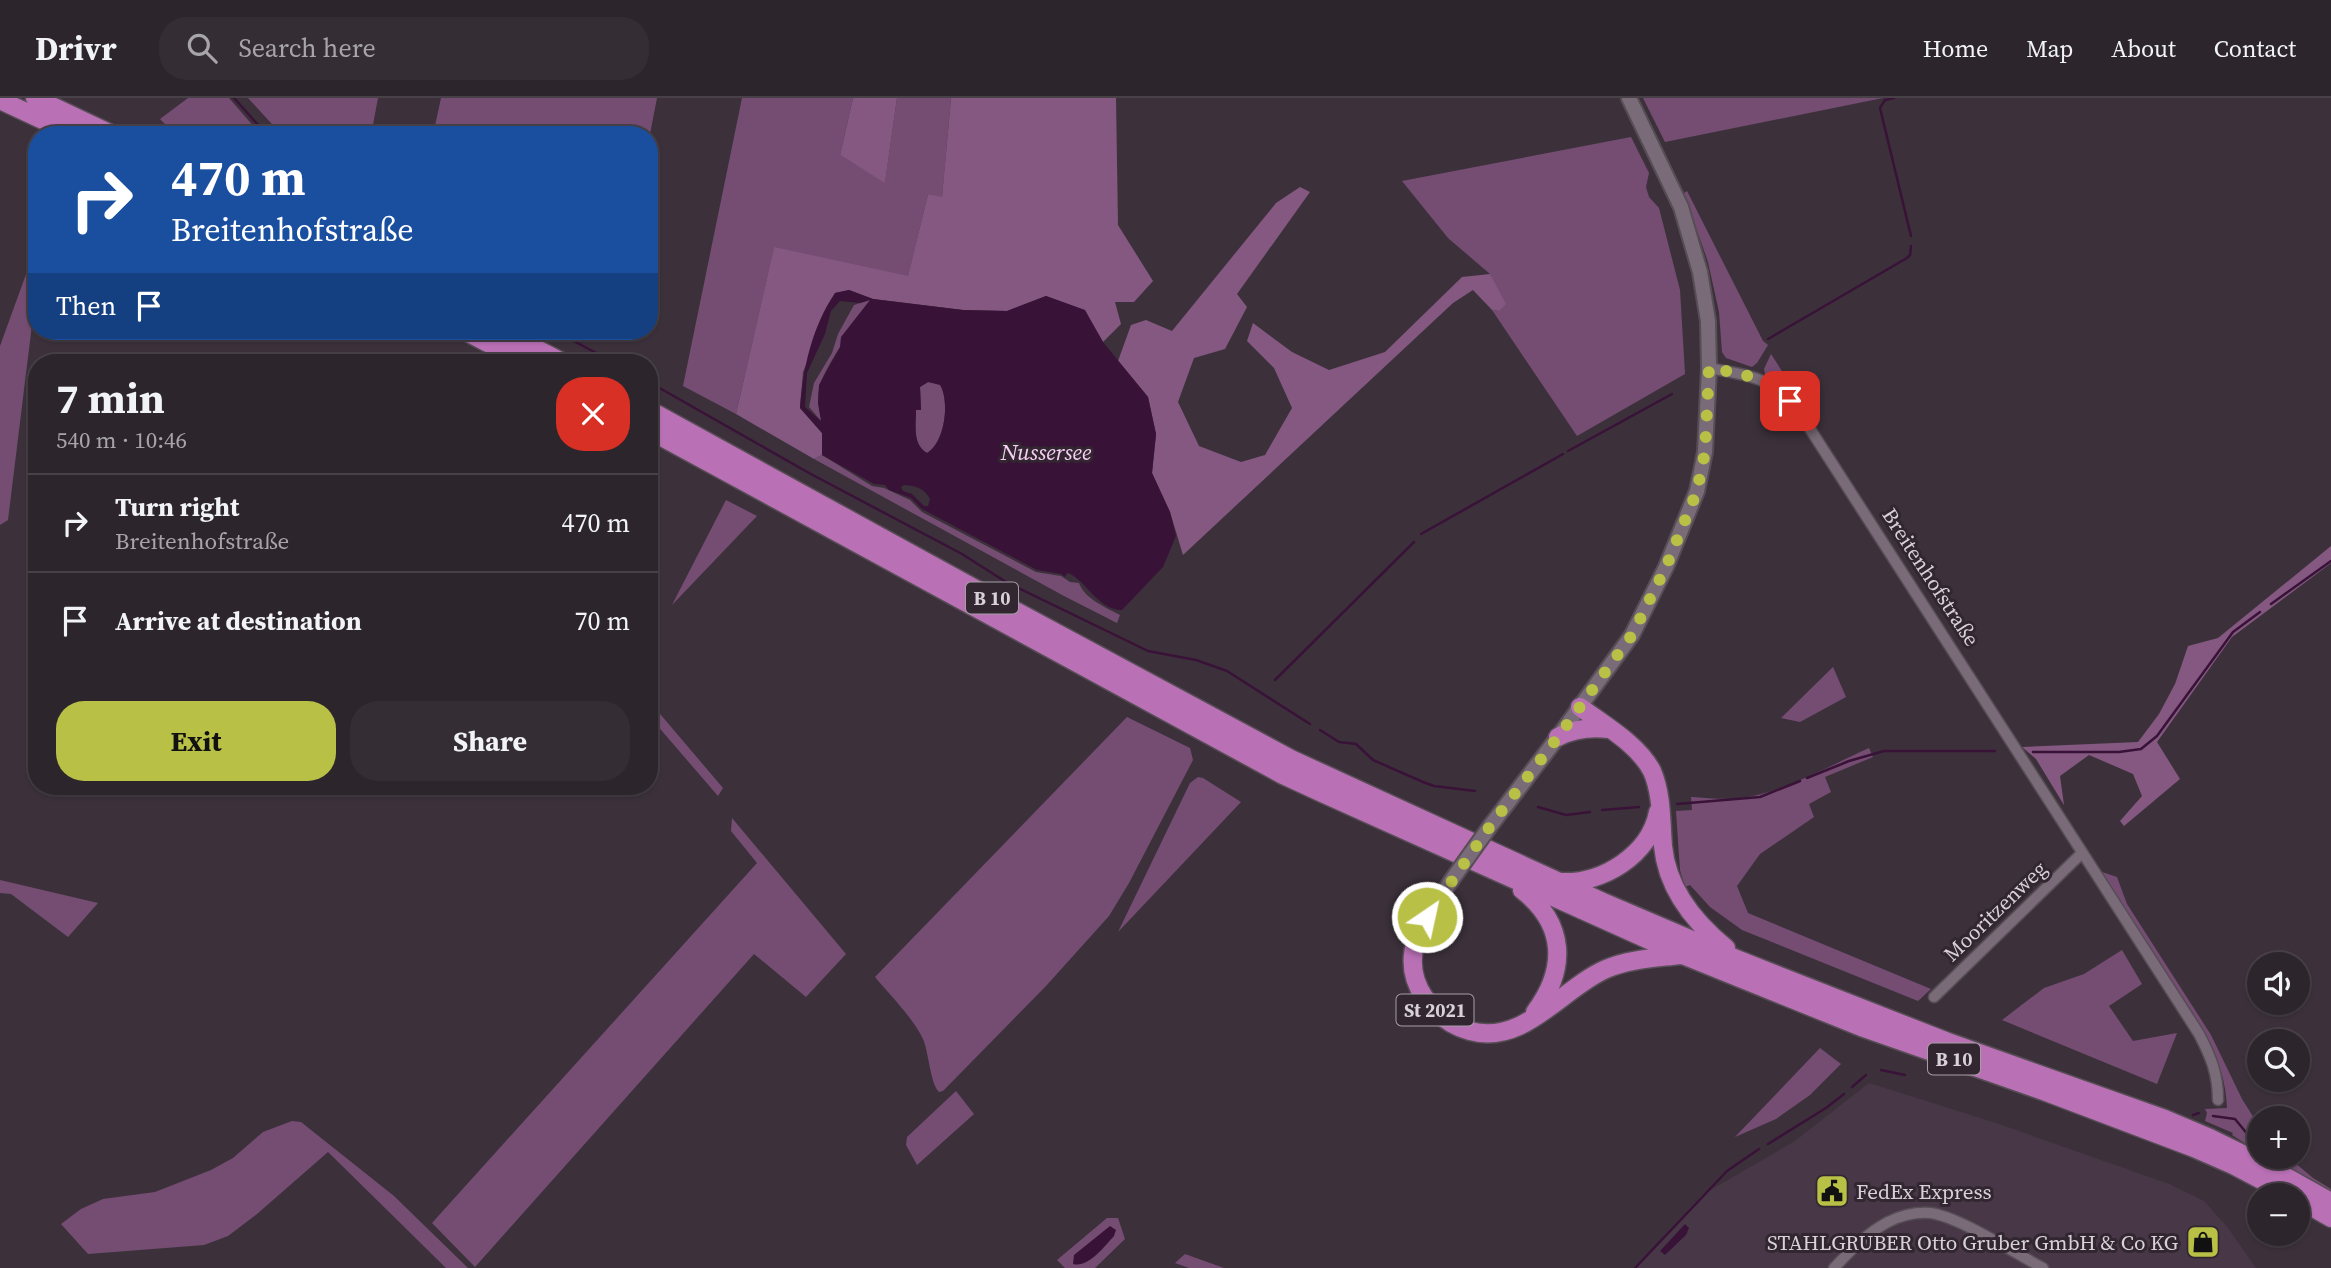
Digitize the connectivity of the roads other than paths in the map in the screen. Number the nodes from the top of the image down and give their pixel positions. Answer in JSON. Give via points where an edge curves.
{"nodes":[{"id":1,"x":35,"y":98,"type":"edge"},
{"id":2,"x":1629,"y":98,"type":"edge"},
{"id":3,"x":0,"y":100,"type":"edge"},
{"id":4,"x":56,"y":126,"type":"edge"},
{"id":5,"x":94,"y":126,"type":"edge"},
{"id":6,"x":482,"y":340,"type":"edge"},
{"id":7,"x":519,"y":340,"type":"edge"},
{"id":8,"x":509,"y":354,"type":"edge"},
{"id":9,"x":547,"y":354,"type":"edge"},
{"id":10,"x":1709,"y":368,"type":"junction"},
{"id":11,"x":658,"y":415,"type":"edge"},
{"id":12,"x":658,"y":435,"type":"edge"},
{"id":13,"x":1580,"y":707,"type":"junction"},
{"id":14,"x":1609,"y":729,"type":"junction"},
{"id":15,"x":1558,"y":737,"type":"junction"},
{"id":16,"x":1660,"y":802,"type":"junction"},
{"id":17,"x":2082,"y":853,"type":"junction"},
{"id":18,"x":1500,"y":875,"type":"junction"},
{"id":19,"x":1557,"y":881,"type":"junction"},
{"id":20,"x":1427,"y":917,"type":"joint"},
{"id":21,"x":1680,"y":954,"type":"junction"},
{"id":22,"x":1739,"y":960,"type":"junction"},
{"id":23,"x":1934,"y":997,"type":"dead end"},
{"id":24,"x":1529,"y":1020,"type":"junction"},
{"id":25,"x":2218,"y":1100,"type":"dead end"},
{"id":26,"x":2267,"y":1183,"type":"edge"},
{"id":27,"x":2310,"y":1204,"type":"edge"},
{"id":28,"x":2330,"y":1213,"type":"edge"},
{"id":29,"x":1834,"y":1268,"type":"edge"},
{"id":30,"x":2043,"y":1268,"type":"edge"}],
"edges":[{"from":1,"to":5,"type":"highway"},
{"from":2,"to":10,"type":"main road","number":"St 2021","via":[[1692,238],[1708,321]]},
{"from":3,"to":4,"type":"highway"},
{"from":6,"to":8,"type":"highway"},
{"from":7,"to":9,"type":"highway"},
{"from":10,"to":13,"type":"main road","number":"St 2021","via":[[1705,452],[1697,491],[1632,635]]},
{"from":10,"to":17,"type":"street","name":"Breitenhofstraße","via":[[1757,377],[1790,401]]},
{"from":11,"to":19,"type":"highway","number":"B 10","via":[[1291,758]]},
{"from":12,"to":18,"type":"highway","number":"B 10","via":[[1283,775]]},
{"from":13,"to":14,"type":"highway"},
{"from":13,"to":15,"type":"main road","number":"St 2021"},
{"from":14,"to":15,"type":"highway","via":[[1583,728]]},
{"from":14,"to":16,"type":"highway","via":[[1642,757],[1652,772]]},
{"from":15,"to":20,"type":"main road","number":"St 2021","bridge":true},
{"from":16,"to":19,"type":"highway","via":[[1642,845],[1618,867],[1595,878]]},
{"from":16,"to":22,"type":"highway","via":[[1663,850],[1671,878],[1687,909]]},
{"from":17,"to":23,"type":"street","name":"Mooritzenweg"},
{"from":17,"to":25,"type":"street","name":"Breitenhofstraße","via":[[2207,1049],[2215,1065]]},
{"from":18,"to":21,"type":"highway","number":"B 10"},
{"from":18,"to":24,"type":"highway","via":[[1544,910],[1559,950],[1554,979]]},
{"from":19,"to":22,"type":"highway","number":"B 10"},
{"from":20,"to":24,"type":"highway","number":"St 2021","via":[[1414,943],[1413,971],[1417,986],[1441,1016],[1459,1028],[1479,1033],[1501,1032]]},
{"from":21,"to":24,"type":"highway","via":[[1609,967]]},
{"from":21,"to":26,"type":"highway","number":"B 10","via":[[1861,1027],[2194,1148]]},
{"from":22,"to":28,"type":"highway","number":"B 10","via":[[1948,1042],[2165,1119],[2265,1166]]},
{"from":27,"to":28,"type":"highway","number":"B 10"},
{"from":29,"to":30,"type":"street","via":[[1889,1222],[1929,1213],[1947,1216]]}]}
